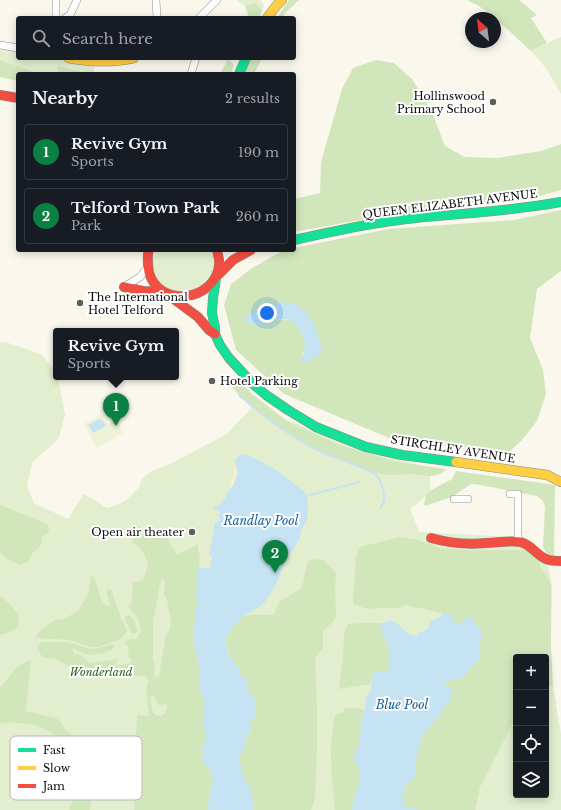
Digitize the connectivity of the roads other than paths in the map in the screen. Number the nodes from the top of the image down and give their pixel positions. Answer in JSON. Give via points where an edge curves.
{"nodes":[{"id":1,"x":56,"y":0,"type":"edge"},
{"id":2,"x":76,"y":0,"type":"edge"},
{"id":3,"x":156,"y":0,"type":"edge"},
{"id":4,"x":217,"y":0,"type":"edge"},
{"id":5,"x":276,"y":2,"type":"edge"},
{"id":6,"x":56,"y":16,"type":"edge"},
{"id":7,"x":68,"y":16,"type":"edge"},
{"id":8,"x":157,"y":16,"type":"edge"},
{"id":9,"x":201,"y":16,"type":"edge"},
{"id":10,"x":268,"y":16,"type":"edge"},
{"id":11,"x":0,"y":45,"type":"edge"},
{"id":12,"x":16,"y":48,"type":"edge"},
{"id":13,"x":77,"y":60,"type":"edge"},
{"id":14,"x":119,"y":60,"type":"edge"},
{"id":15,"x":195,"y":60,"type":"edge"},
{"id":16,"x":245,"y":60,"type":"edge"},
{"id":17,"x":192,"y":72,"type":"edge"},
{"id":18,"x":241,"y":72,"type":"edge"},
{"id":19,"x":0,"y":95,"type":"edge"},
{"id":20,"x":16,"y":98,"type":"edge"},
{"id":21,"x":561,"y":202,"type":"edge"},
{"id":22,"x":296,"y":240,"type":"edge"},
{"id":23,"x":148,"y":252,"type":"edge"},
{"id":24,"x":218,"y":252,"type":"edge"},
{"id":25,"x":247,"y":252,"type":"edge"},
{"id":26,"x":148,"y":267,"type":"junction"},
{"id":27,"x":217,"y":276,"type":"junction"},
{"id":28,"x":124,"y":287,"type":"joint"},
{"id":29,"x":166,"y":294,"type":"junction"},
{"id":30,"x":214,"y":334,"type":"junction"},
{"id":31,"x":561,"y":482,"type":"edge"},
{"id":32,"x":510,"y":494,"type":"dead end"},
{"id":33,"x":454,"y":499,"type":"dead end"},
{"id":34,"x":468,"y":499,"type":"dead end"},
{"id":35,"x":431,"y":538,"type":"dead end"},
{"id":36,"x":518,"y":541,"type":"junction"},
{"id":37,"x":561,"y":561,"type":"edge"}],
"edges":[{"from":1,"to":6,"type":"street"},
{"from":2,"to":7,"type":"street"},
{"from":3,"to":8,"type":"street"},
{"from":4,"to":9,"type":"street"},
{"from":5,"to":10,"type":"street"},
{"from":11,"to":12,"type":"street"},
{"from":13,"to":14,"type":"street"},
{"from":15,"to":17,"type":"street"},
{"from":16,"to":18,"type":"street"},
{"from":19,"to":20,"type":"street"},
{"from":21,"to":22,"type":"street","name":"QUEEN ELIZABETH AVENUE","via":[[521,209],[398,220]]},
{"from":23,"to":26,"type":"street"},
{"from":24,"to":27,"type":"street","via":[[220,265]]},
{"from":25,"to":27,"type":"street","via":[[233,260]]},
{"from":26,"to":28,"type":"street"},
{"from":26,"to":29,"type":"street","name":"STIRCHLEY AVENUE","via":[[155,285]]},
{"from":27,"to":29,"type":"street","via":[[206,289],[195,295],[187,297]]},
{"from":27,"to":30,"type":"street","via":[[212,304]]},
{"from":28,"to":29,"type":"street"},
{"from":29,"to":30,"type":"street","name":"STIRCHLEY AVENUE","via":[[194,314]]},
{"from":30,"to":31,"type":"street","name":"STIRCHLEY AVENUE","via":[[229,358],[252,383],[277,403],[316,426],[366,447],[402,455],[548,475]]},
{"from":32,"to":36,"type":"street","via":[[522,494]]},
{"from":33,"to":34,"type":"street"},
{"from":35,"to":36,"type":"street","via":[[460,544]]},
{"from":36,"to":37,"type":"street","via":[[529,545],[546,559]]}]}
